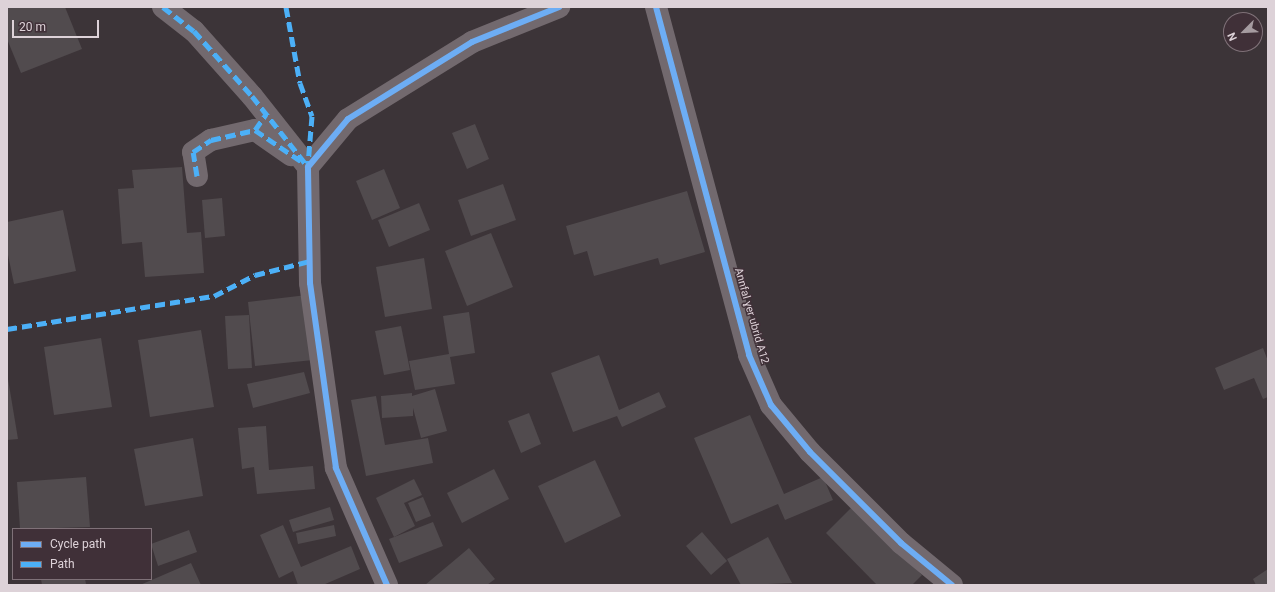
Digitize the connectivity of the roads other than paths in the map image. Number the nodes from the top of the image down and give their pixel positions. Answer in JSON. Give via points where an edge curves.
{"nodes":[{"id":1,"x":163,"y":7,"type":"edge"},
{"id":2,"x":559,"y":7,"type":"edge"},
{"id":3,"x":656,"y":7,"type":"edge"},
{"id":4,"x":260,"y":122,"type":"junction"},
{"id":5,"x":308,"y":167,"type":"junction"},
{"id":6,"x":197,"y":176,"type":"dead end"},
{"id":7,"x":387,"y":585,"type":"edge"},
{"id":8,"x":952,"y":585,"type":"edge"}],
"edges":[{"from":1,"to":4,"type":"street","via":[[194,31]]},
{"from":2,"to":5,"type":"street","via":[[472,42],[348,119]]},
{"from":3,"to":8,"type":"street","name":"Annfal ɣer ubrid A12","via":[[749,355],[772,405],[810,452],[896,538]]},
{"from":4,"to":5,"type":"street"},
{"from":4,"to":6,"type":"street","via":[[211,140],[193,152]]},
{"from":5,"to":7,"type":"street","via":[[310,283],[336,468]]}]}
